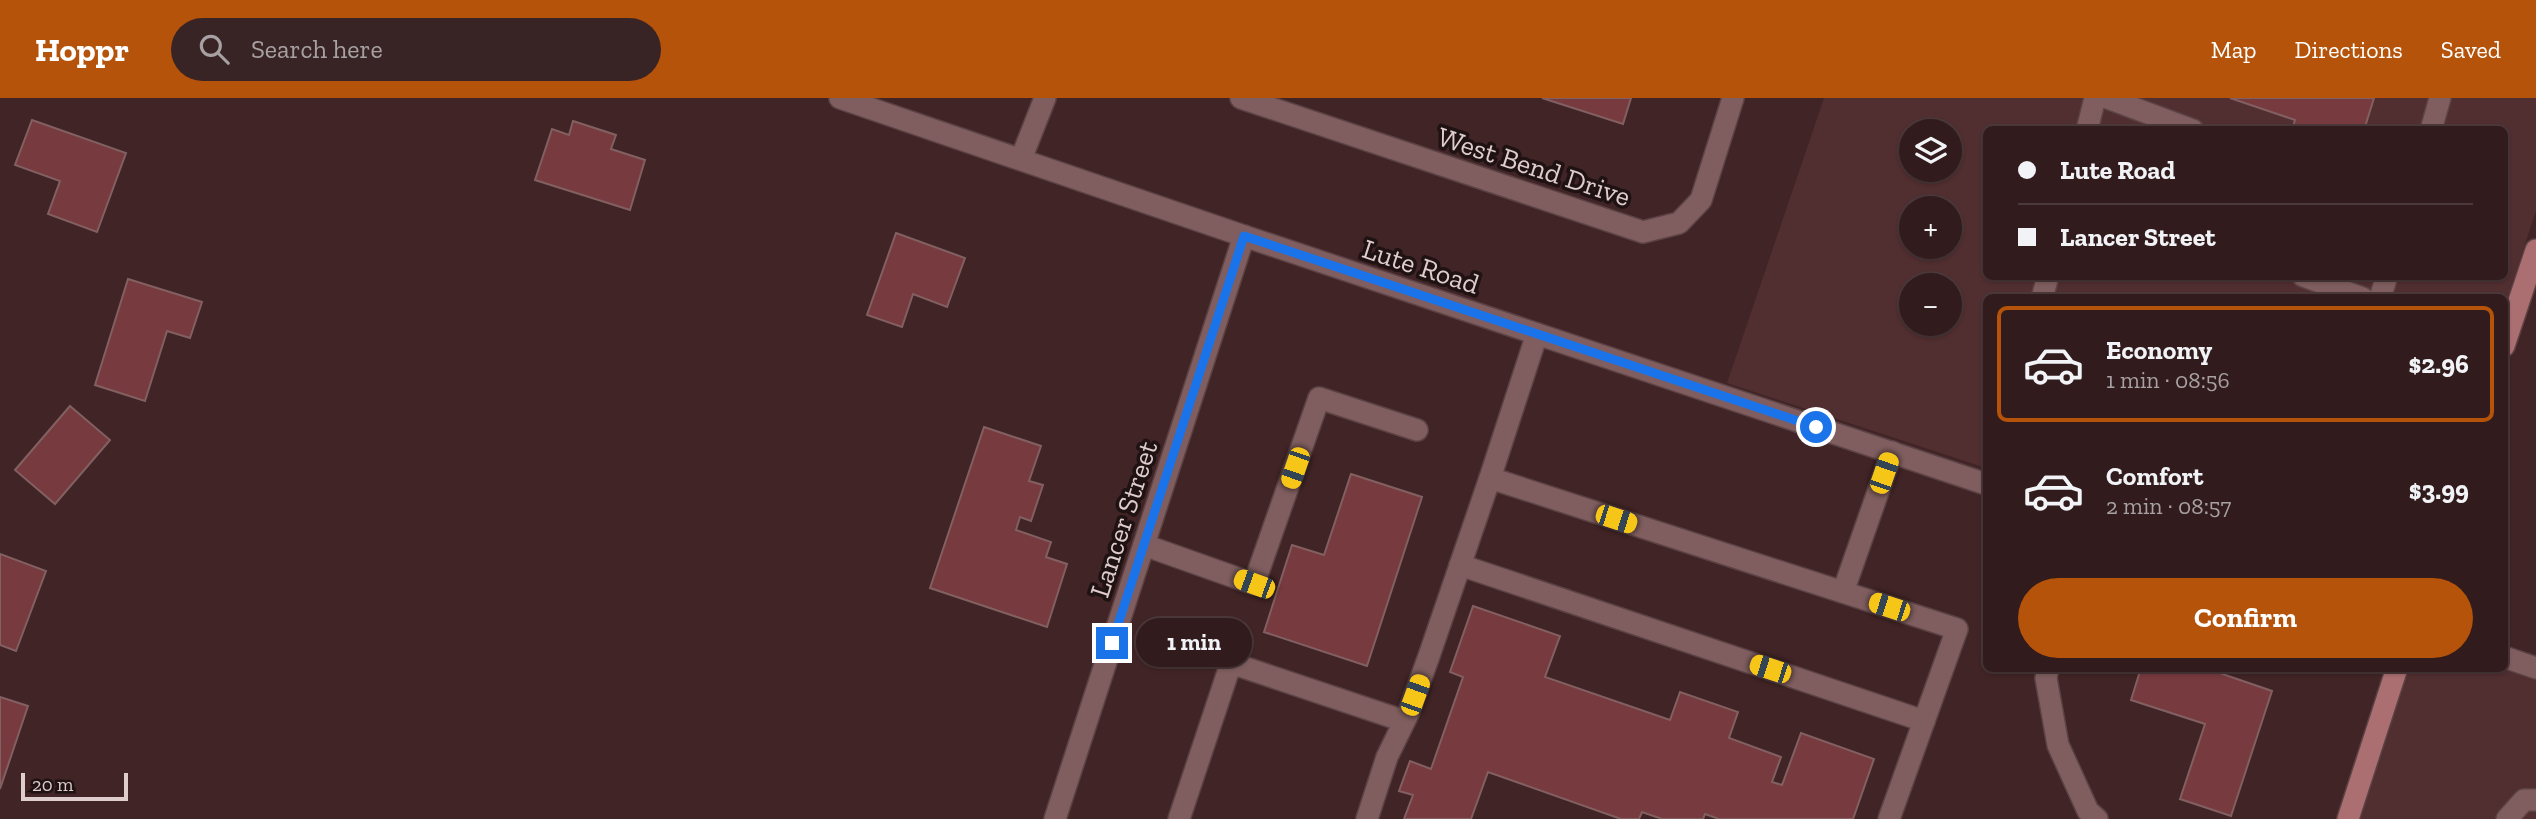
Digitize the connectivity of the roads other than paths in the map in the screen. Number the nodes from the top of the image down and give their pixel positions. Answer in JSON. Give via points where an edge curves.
{"nodes":[{"id":1,"x":840,"y":98,"type":"edge"},
{"id":2,"x":1045,"y":98,"type":"edge"},
{"id":3,"x":1241,"y":98,"type":"edge"},
{"id":4,"x":1733,"y":98,"type":"edge"},
{"id":5,"x":2095,"y":98,"type":"edge"},
{"id":6,"x":2107,"y":98,"type":"edge"},
{"id":7,"x":2440,"y":98,"type":"edge"},
{"id":8,"x":2088,"y":126,"type":"edge"},
{"id":9,"x":2182,"y":126,"type":"edge"},
{"id":10,"x":2432,"y":126,"type":"edge"},
{"id":11,"x":1021,"y":159,"type":"junction"},
{"id":12,"x":1244,"y":236,"type":"junction"},
{"id":13,"x":2536,"y":250,"type":"edge"},
{"id":14,"x":2314,"y":280,"type":"edge"},
{"id":15,"x":2352,"y":294,"type":"edge"},
{"id":16,"x":1537,"y":334,"type":"junction"},
{"id":17,"x":2508,"y":334,"type":"edge"},
{"id":18,"x":1418,"y":430,"type":"dead end"},
{"id":19,"x":1892,"y":452,"type":"junction"},
{"id":20,"x":1490,"y":478,"type":"junction"},
{"id":21,"x":1983,"y":483,"type":"edge"},
{"id":22,"x":1144,"y":545,"type":"junction"},
{"id":23,"x":1460,"y":565,"type":"junction"},
{"id":24,"x":1843,"y":592,"type":"junction"},
{"id":25,"x":2508,"y":658,"type":"edge"},
{"id":26,"x":2536,"y":668,"type":"edge"},
{"id":27,"x":2047,"y":672,"type":"edge"},
{"id":28,"x":2396,"y":672,"type":"edge"},
{"id":29,"x":1404,"y":721,"type":"junction"},
{"id":30,"x":1924,"y":721,"type":"junction"},
{"id":31,"x":2536,"y":800,"type":"edge"},
{"id":32,"x":1061,"y":817,"type":"edge"},
{"id":33,"x":1180,"y":819,"type":"edge"},
{"id":34,"x":1367,"y":819,"type":"edge"},
{"id":35,"x":1889,"y":819,"type":"edge"},
{"id":36,"x":2097,"y":819,"type":"edge"},
{"id":37,"x":2348,"y":819,"type":"edge"},
{"id":38,"x":2507,"y":819,"type":"edge"}],
"edges":[{"from":1,"to":11,"type":"street","name":"Lute Road"},
{"from":2,"to":11,"type":"street"},
{"from":3,"to":4,"type":"street","name":"West Bend Drive","via":[[1643,232],[1679,223],[1701,200]]},
{"from":5,"to":8,"type":"street"},
{"from":6,"to":9,"type":"street"},
{"from":7,"to":10,"type":"street"},
{"from":11,"to":12,"type":"street","name":"Lute Road"},
{"from":12,"to":16,"type":"street","name":"Lute Road"},
{"from":12,"to":22,"type":"street","name":"Lancer Street"},
{"from":13,"to":17,"type":"main road"},
{"from":14,"to":15,"type":"street"},
{"from":16,"to":19,"type":"street","name":"Lute Road"},
{"from":16,"to":20,"type":"street"},
{"from":18,"to":22,"type":"street","via":[[1319,398],[1254,584]]},
{"from":19,"to":21,"type":"street","name":"Lute Road"},
{"from":19,"to":24,"type":"street"},
{"from":20,"to":23,"type":"street"},
{"from":20,"to":24,"type":"street"},
{"from":22,"to":32,"type":"street","name":"Lancer Street"},
{"from":23,"to":29,"type":"street"},
{"from":23,"to":30,"type":"street"},
{"from":24,"to":30,"type":"street","via":[[1957,629]]},
{"from":25,"to":26,"type":"street"},
{"from":27,"to":36,"type":"street","via":[[2058,745],[2088,811]]},
{"from":28,"to":37,"type":"main road"},
{"from":29,"to":33,"type":"street","via":[[1231,663]]},
{"from":29,"to":34,"type":"street"},
{"from":30,"to":35,"type":"street"},
{"from":31,"to":38,"type":"street","via":[[2524,800]]}]}
